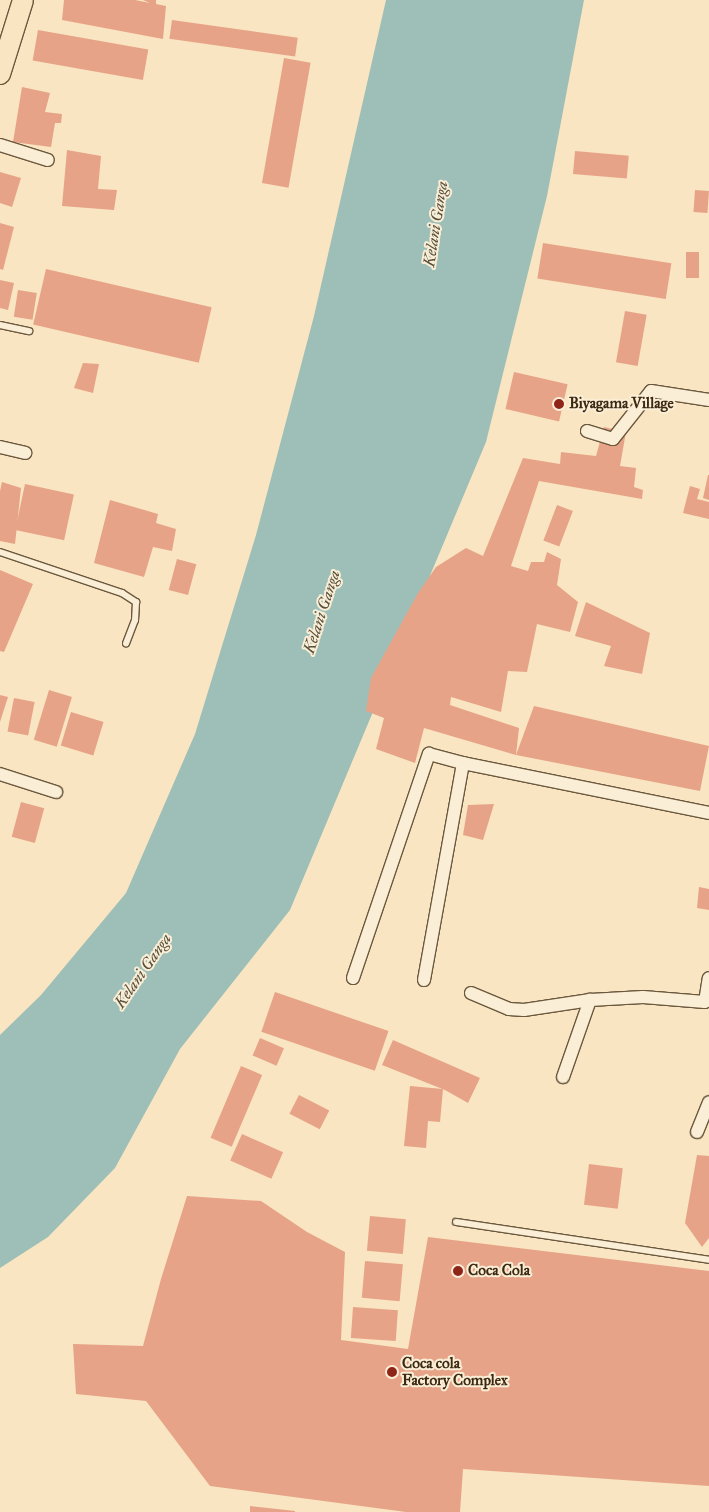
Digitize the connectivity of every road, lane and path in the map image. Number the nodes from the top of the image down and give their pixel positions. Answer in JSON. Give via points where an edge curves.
{"nodes":[{"id":1,"x":23,"y":0,"type":"edge"},
{"id":2,"x":0,"y":74,"type":"edge"},
{"id":3,"x":0,"y":145,"type":"edge"},
{"id":4,"x":48,"y":160,"type":"dead end"},
{"id":5,"x":0,"y":325,"type":"edge"},
{"id":6,"x":29,"y":332,"type":"dead end"},
{"id":7,"x":709,"y":400,"type":"edge"},
{"id":8,"x":587,"y":431,"type":"dead end"},
{"id":9,"x":0,"y":446,"type":"edge"},
{"id":10,"x":25,"y":453,"type":"dead end"},
{"id":11,"x":0,"y":552,"type":"edge"},
{"id":12,"x":126,"y":644,"type":"dead end"},
{"id":13,"x":467,"y":764,"type":"junction"},
{"id":14,"x":0,"y":774,"type":"edge"},
{"id":15,"x":56,"y":792,"type":"dead end"},
{"id":16,"x":709,"y":812,"type":"edge"},
{"id":17,"x":353,"y":978,"type":"dead end"},
{"id":18,"x":709,"y":978,"type":"edge"},
{"id":19,"x":424,"y":980,"type":"dead end"},
{"id":20,"x":470,"y":993,"type":"dead end"},
{"id":21,"x":590,"y":1000,"type":"junction"},
{"id":22,"x":564,"y":1077,"type":"dead end"},
{"id":23,"x":709,"y":1102,"type":"edge"},
{"id":24,"x":697,"y":1132,"type":"dead end"},
{"id":25,"x":456,"y":1222,"type":"dead end"},
{"id":26,"x":709,"y":1260,"type":"edge"}],
"edges":[{"from":1,"to":2,"type":"main road","via":[[11,28]]},
{"from":3,"to":4,"type":"street"},
{"from":5,"to":6,"type":"lane"},
{"from":7,"to":8,"type":"street","via":[[651,390],[613,439]]},
{"from":9,"to":10,"type":"street"},
{"from":11,"to":12,"type":"lane","via":[[122,593],[136,602],[135,620]]},
{"from":13,"to":16,"type":"street"},
{"from":13,"to":17,"type":"street","via":[[429,754]]},
{"from":13,"to":19,"type":"street","via":[[463,764]]},
{"from":14,"to":15,"type":"street"},
{"from":18,"to":21,"type":"street","via":[[704,1002],[643,997]]},
{"from":20,"to":21,"type":"street","via":[[509,1009],[524,1010]]},
{"from":21,"to":22,"type":"street"},
{"from":23,"to":24,"type":"street"},
{"from":25,"to":26,"type":"lane"}]}
